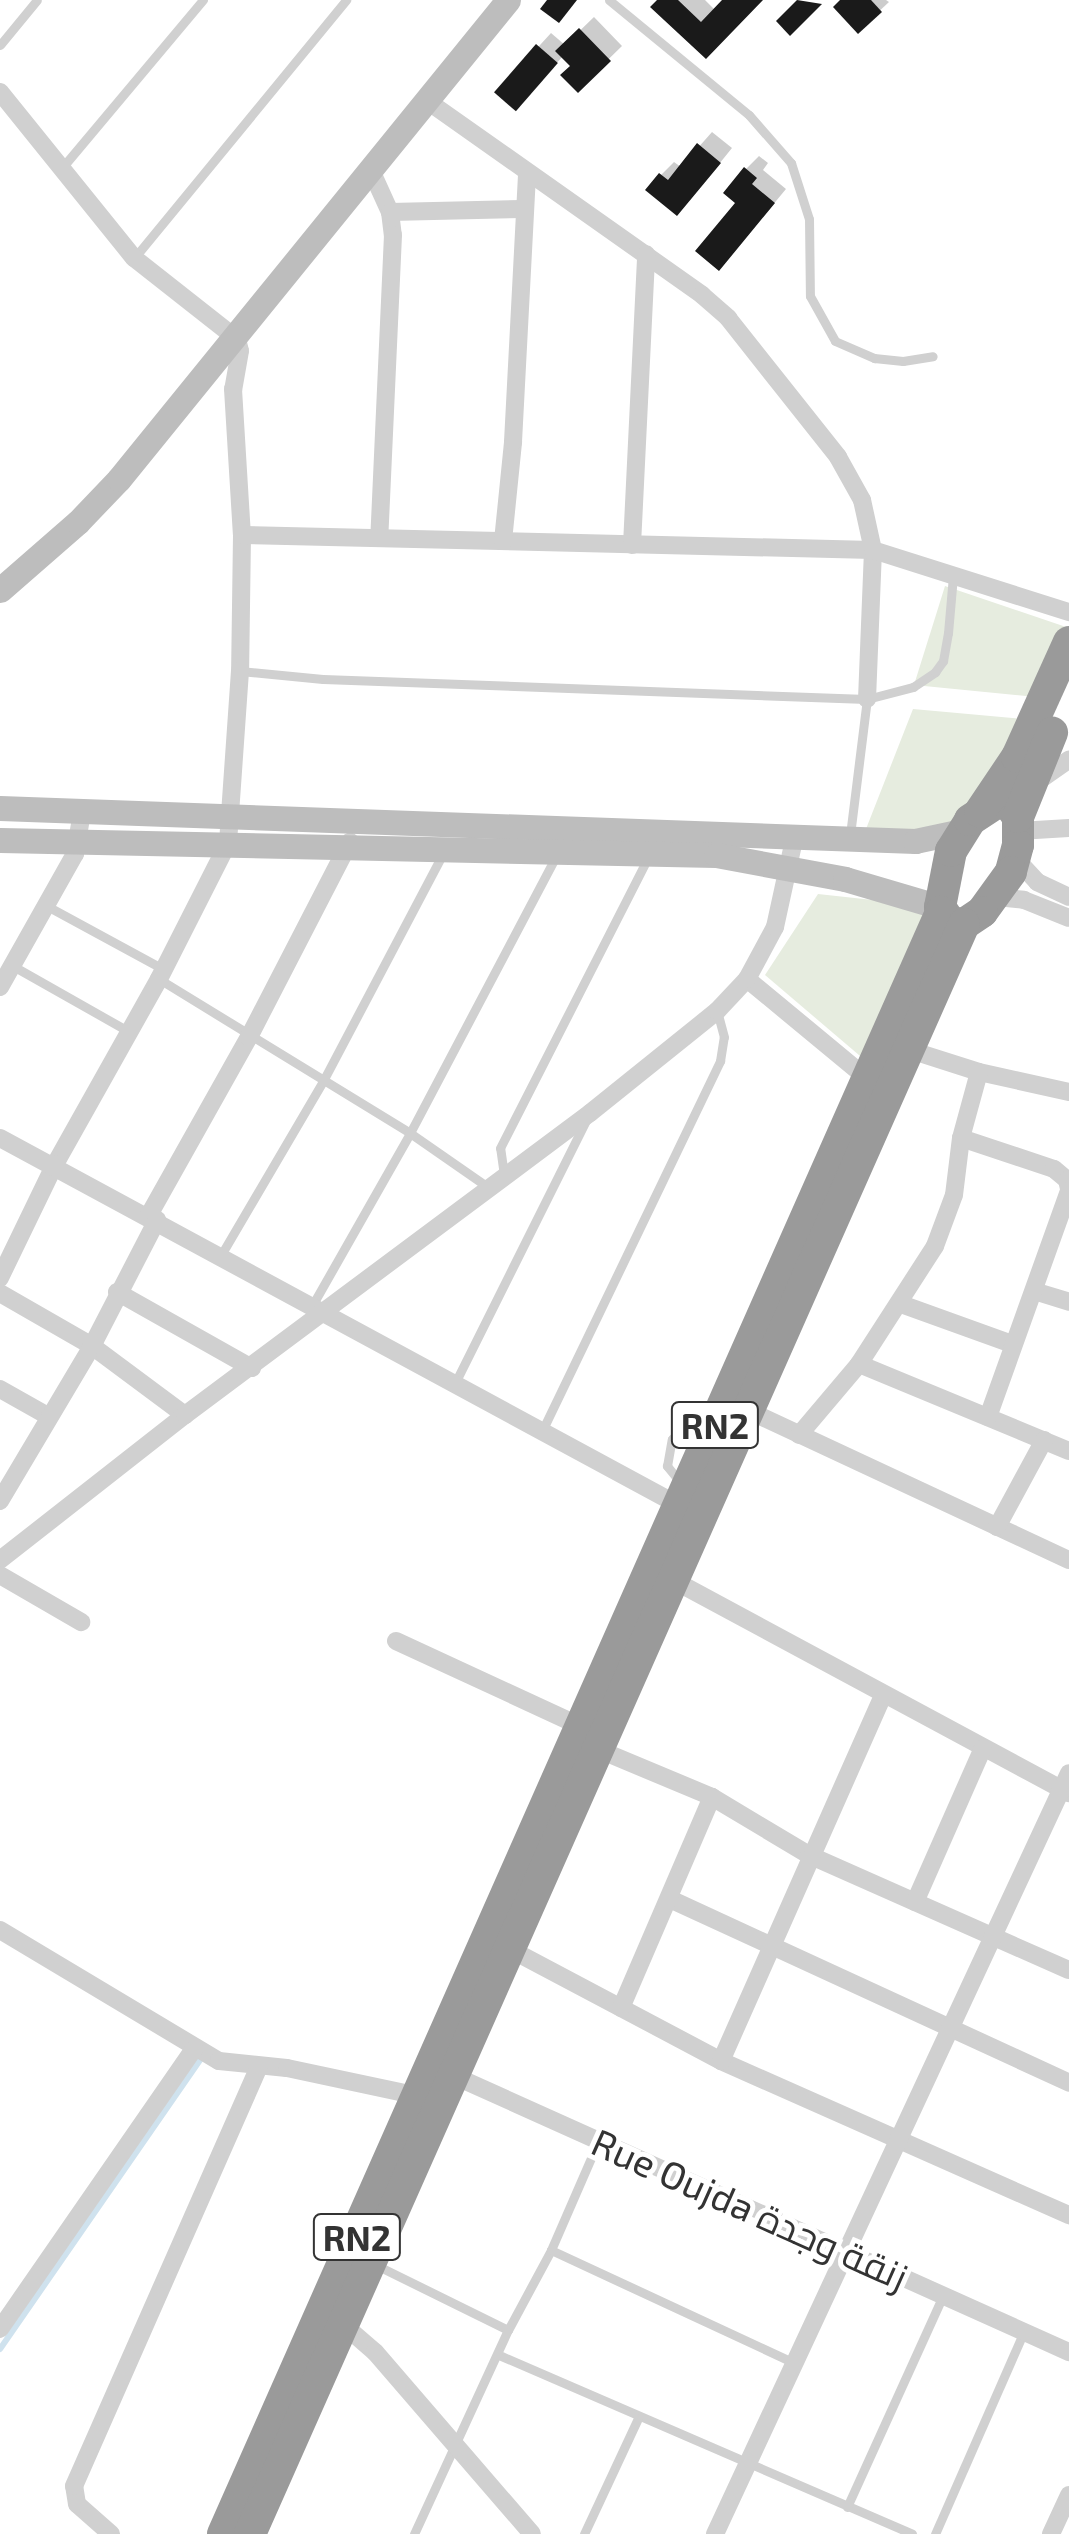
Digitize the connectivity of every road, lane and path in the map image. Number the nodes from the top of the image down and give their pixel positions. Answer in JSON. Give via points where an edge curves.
{"nodes":[{"id":1,"x":38,"y":0,"type":"edge"},
{"id":2,"x":203,"y":0,"type":"edge"},
{"id":3,"x":346,"y":0,"type":"edge"},
{"id":4,"x":508,"y":0,"type":"edge"},
{"id":5,"x":609,"y":0,"type":"edge"},
{"id":6,"x":0,"y":46,"type":"edge"},
{"id":7,"x":0,"y":92,"type":"edge"},
{"id":8,"x":426,"y":100,"type":"junction"},
{"id":9,"x":370,"y":168,"type":"junction"},
{"id":10,"x":61,"y":169,"type":"junction"},
{"id":11,"x":527,"y":172,"type":"junction"},
{"id":12,"x":522,"y":209,"type":"junction"},
{"id":13,"x":390,"y":212,"type":"junction"},
{"id":14,"x":646,"y":254,"type":"junction"},
{"id":15,"x":134,"y":258,"type":"junction"},
{"id":16,"x":234,"y":335,"type":"junction"},
{"id":17,"x":933,"y":356,"type":"dead end"},
{"id":18,"x":242,"y":535,"type":"junction"},
{"id":19,"x":379,"y":538,"type":"junction"},
{"id":20,"x":503,"y":541,"type":"junction"},
{"id":21,"x":632,"y":545,"type":"junction"},
{"id":22,"x":874,"y":550,"type":"junction"},
{"id":23,"x":954,"y":574,"type":"junction"},
{"id":24,"x":0,"y":590,"type":"edge"},
{"id":25,"x":1069,"y":612,"type":"edge"},
{"id":26,"x":1069,"y":642,"type":"edge"},
{"id":27,"x":240,"y":672,"type":"junction"},
{"id":28,"x":1069,"y":696,"type":"edge"},
{"id":29,"x":867,"y":699,"type":"junction"},
{"id":30,"x":1069,"y":760,"type":"edge"},
{"id":31,"x":0,"y":808,"type":"edge"},
{"id":32,"x":82,"y":812,"type":"junction"},
{"id":33,"x":971,"y":821,"type":"junction"},
{"id":34,"x":1020,"y":823,"type":"junction"},
{"id":35,"x":1069,"y":828,"type":"edge"},
{"id":36,"x":229,"y":831,"type":"junction"},
{"id":37,"x":351,"y":833,"type":"junction"},
{"id":38,"x":794,"y":835,"type":"junction"},
{"id":39,"x":850,"y":837,"type":"junction"},
{"id":40,"x":560,"y":838,"type":"junction"},
{"id":41,"x":0,"y":840,"type":"edge"},
{"id":42,"x":78,"y":841,"type":"junction"},
{"id":43,"x":446,"y":847,"type":"junction"},
{"id":44,"x":652,"y":851,"type":"junction"},
{"id":45,"x":790,"y":867,"type":"junction"},
{"id":46,"x":845,"y":878,"type":"junction"},
{"id":47,"x":997,"y":896,"type":"junction"},
{"id":48,"x":1069,"y":897,"type":"edge"},
{"id":49,"x":45,"y":905,"type":"junction"},
{"id":50,"x":948,"y":914,"type":"junction"},
{"id":51,"x":1069,"y":918,"type":"edge"},
{"id":52,"x":12,"y":966,"type":"junction"},
{"id":53,"x":161,"y":974,"type":"junction"},
{"id":54,"x":747,"y":978,"type":"junction"},
{"id":55,"x":0,"y":987,"type":"edge"},
{"id":56,"x":717,"y":1011,"type":"junction"},
{"id":57,"x":128,"y":1031,"type":"junction"},
{"id":58,"x":249,"y":1037,"type":"junction"},
{"id":59,"x":910,"y":1050,"type":"junction"},
{"id":60,"x":978,"y":1072,"type":"junction"},
{"id":61,"x":868,"y":1079,"type":"junction"},
{"id":62,"x":323,"y":1081,"type":"junction"},
{"id":63,"x":1069,"y":1092,"type":"edge"},
{"id":64,"x":590,"y":1113,"type":"junction"},
{"id":65,"x":410,"y":1133,"type":"junction"},
{"id":66,"x":0,"y":1138,"type":"edge"},
{"id":67,"x":961,"y":1138,"type":"junction"},
{"id":68,"x":55,"y":1164,"type":"junction"},
{"id":69,"x":504,"y":1175,"type":"junction"},
{"id":70,"x":489,"y":1188,"type":"junction"},
{"id":71,"x":1069,"y":1190,"type":"edge"},
{"id":72,"x":153,"y":1217,"type":"junction"},
{"id":73,"x":1064,"y":1224,"type":"edge"},
{"id":74,"x":221,"y":1256,"type":"junction"},
{"id":75,"x":0,"y":1278,"type":"edge"},
{"id":76,"x":117,"y":1292,"type":"junction"},
{"id":77,"x":1034,"y":1292,"type":"junction"},
{"id":78,"x":0,"y":1294,"type":"edge"},
{"id":79,"x":1069,"y":1302,"type":"edge"},
{"id":80,"x":901,"y":1304,"type":"junction"},
{"id":81,"x":320,"y":1308,"type":"junction"},
{"id":82,"x":1012,"y":1344,"type":"junction"},
{"id":83,"x":92,"y":1346,"type":"junction"},
{"id":84,"x":858,"y":1364,"type":"junction"},
{"id":85,"x":252,"y":1368,"type":"junction"},
{"id":86,"x":455,"y":1383,"type":"junction"},
{"id":87,"x":0,"y":1389,"type":"edge"},
{"id":88,"x":730,"y":1410,"type":"junction"},
{"id":89,"x":185,"y":1415,"type":"junction"},
{"id":90,"x":48,"y":1416,"type":"junction"},
{"id":91,"x":988,"y":1417,"type":"junction"},
{"id":92,"x":542,"y":1431,"type":"junction"},
{"id":93,"x":799,"y":1435,"type":"junction"},
{"id":94,"x":1044,"y":1440,"type":"junction"},
{"id":95,"x":1069,"y":1451,"type":"edge"},
{"id":96,"x":7,"y":1475,"type":"edge"},
{"id":97,"x":0,"y":1501,"type":"edge"},
{"id":98,"x":688,"y":1503,"type":"junction"},
{"id":99,"x":997,"y":1526,"type":"junction"},
{"id":100,"x":0,"y":1560,"type":"edge"},
{"id":101,"x":1069,"y":1560,"type":"edge"},
{"id":102,"x":0,"y":1575,"type":"edge"},
{"id":103,"x":673,"y":1580,"type":"junction"},
{"id":104,"x":81,"y":1622,"type":"dead end"},
{"id":105,"x":396,"y":1640,"type":"dead end"},
{"id":106,"x":883,"y":1695,"type":"junction"},
{"id":107,"x":585,"y":1739,"type":"junction"},
{"id":108,"x":983,"y":1748,"type":"junction"},
{"id":109,"x":1066,"y":1785,"type":"edge"},
{"id":110,"x":712,"y":1798,"type":"junction"},
{"id":111,"x":809,"y":1855,"type":"junction"},
{"id":112,"x":672,"y":1900,"type":"junction"},
{"id":113,"x":916,"y":1902,"type":"junction"},
{"id":114,"x":0,"y":1930,"type":"edge"},
{"id":115,"x":992,"y":1936,"type":"junction"},
{"id":116,"x":499,"y":1944,"type":"junction"},
{"id":117,"x":774,"y":1946,"type":"junction"},
{"id":118,"x":1069,"y":1970,"type":"edge"},
{"id":119,"x":621,"y":2008,"type":"junction"},
{"id":120,"x":948,"y":2030,"type":"junction"},
{"id":121,"x":194,"y":2050,"type":"junction"},
{"id":122,"x":721,"y":2062,"type":"junction"},
{"id":123,"x":259,"y":2066,"type":"junction"},
{"id":124,"x":1069,"y":2083,"type":"edge"},
{"id":125,"x":437,"y":2085,"type":"junction"},
{"id":126,"x":898,"y":2140,"type":"junction"},
{"id":127,"x":598,"y":2142,"type":"junction"},
{"id":128,"x":1069,"y":2215,"type":"edge"},
{"id":129,"x":551,"y":2250,"type":"junction"},
{"id":130,"x":846,"y":2250,"type":"junction"},
{"id":131,"x":372,"y":2263,"type":"junction"},
{"id":132,"x":943,"y":2294,"type":"junction"},
{"id":133,"x":334,"y":2318,"type":"junction"},
{"id":134,"x":0,"y":2330,"type":"edge"},
{"id":135,"x":508,"y":2330,"type":"junction"},
{"id":136,"x":1024,"y":2332,"type":"junction"},
{"id":137,"x":1069,"y":2352,"type":"edge"},
{"id":138,"x":499,"y":2354,"type":"junction"},
{"id":139,"x":794,"y":2364,"type":"junction"},
{"id":140,"x":638,"y":2418,"type":"junction"},
{"id":141,"x":455,"y":2446,"type":"junction"},
{"id":142,"x":746,"y":2463,"type":"junction"},
{"id":143,"x":1069,"y":2496,"type":"edge"},
{"id":144,"x":847,"y":2506,"type":"junction"},
{"id":145,"x":111,"y":2534,"type":"edge"},
{"id":146,"x":223,"y":2534,"type":"edge"},
{"id":147,"x":250,"y":2534,"type":"edge"},
{"id":148,"x":414,"y":2534,"type":"edge"},
{"id":149,"x":532,"y":2534,"type":"edge"},
{"id":150,"x":584,"y":2534,"type":"edge"},
{"id":151,"x":715,"y":2534,"type":"edge"},
{"id":152,"x":912,"y":2534,"type":"edge"},
{"id":153,"x":936,"y":2534,"type":"edge"},
{"id":154,"x":1050,"y":2534,"type":"edge"}],
"edges":[{"from":1,"to":6,"type":"lane"},
{"from":2,"to":10,"type":"lane"},
{"from":3,"to":15,"type":"lane"},
{"from":4,"to":8,"type":"street"},
{"from":5,"to":17,"type":"lane","via":[[749,115],[790,163],[809,219],[810,296],[834,341],[874,358],[904,362]]},
{"from":7,"to":10,"type":"street"},
{"from":8,"to":9,"type":"street"},
{"from":8,"to":11,"type":"street"},
{"from":9,"to":13,"type":"street"},
{"from":9,"to":16,"type":"street"},
{"from":10,"to":15,"type":"street"},
{"from":11,"to":12,"type":"street"},
{"from":11,"to":14,"type":"street"},
{"from":12,"to":13,"type":"street"},
{"from":12,"to":20,"type":"street"},
{"from":13,"to":19,"type":"street","via":[[393,273]]},
{"from":14,"to":21,"type":"street"},
{"from":14,"to":22,"type":"street","via":[[728,318],[838,457],[862,500]]},
{"from":15,"to":16,"type":"street"},
{"from":16,"to":18,"type":"street","via":[[240,350],[233,389]]},
{"from":16,"to":24,"type":"street","via":[[119,479]]},
{"from":18,"to":19,"type":"street"},
{"from":18,"to":27,"type":"street"},
{"from":19,"to":20,"type":"street"},
{"from":20,"to":21,"type":"street"},
{"from":21,"to":22,"type":"street"},
{"from":22,"to":23,"type":"street"},
{"from":22,"to":29,"type":"street"},
{"from":23,"to":25,"type":"street"},
{"from":23,"to":29,"type":"lane","via":[[943,661],[913,688]]},
{"from":26,"to":33,"type":"highway","number":"RN2","via":[[1006,777]]},
{"from":27,"to":29,"type":"lane"},
{"from":27,"to":36,"type":"street"},
{"from":28,"to":34,"type":"highway","number":"RN2"},
{"from":29,"to":39,"type":"lane"},
{"from":30,"to":34,"type":"street"},
{"from":31,"to":32,"type":"street"},
{"from":32,"to":36,"type":"street"},
{"from":32,"to":42,"type":"street"},
{"from":33,"to":34,"type":"highway","via":[[999,801],[1015,809]]},
{"from":33,"to":39,"type":"street","via":[[926,841]]},
{"from":33,"to":50,"type":"highway","number":"RN2","via":[[946,862]]},
{"from":34,"to":35,"type":"street"},
{"from":34,"to":47,"type":"highway","number":"RN2"},
{"from":34,"to":48,"type":"street","via":[[1037,882]]},
{"from":36,"to":37,"type":"street"},
{"from":36,"to":42,"type":"street"},
{"from":36,"to":53,"type":"street"},
{"from":37,"to":40,"type":"street"},
{"from":37,"to":43,"type":"street"},
{"from":37,"to":58,"type":"street"},
{"from":38,"to":39,"type":"street"},
{"from":38,"to":40,"type":"street"},
{"from":38,"to":45,"type":"street"},
{"from":39,"to":46,"type":"street"},
{"from":40,"to":43,"type":"street"},
{"from":40,"to":44,"type":"street"},
{"from":40,"to":65,"type":"lane"},
{"from":41,"to":42,"type":"street"},
{"from":42,"to":49,"type":"street"},
{"from":43,"to":62,"type":"lane"},
{"from":44,"to":45,"type":"street"},
{"from":44,"to":69,"type":"lane","via":[[500,1148]]},
{"from":45,"to":46,"type":"street"},
{"from":45,"to":54,"type":"street","via":[[776,928]]},
{"from":46,"to":50,"type":"street"},
{"from":47,"to":50,"type":"highway","number":"RN2"},
{"from":47,"to":51,"type":"street"},
{"from":49,"to":52,"type":"street"},
{"from":49,"to":53,"type":"lane"},
{"from":50,"to":59,"type":"highway","number":"RN2"},
{"from":50,"to":61,"type":"highway","number":"RN2"},
{"from":52,"to":55,"type":"street"},
{"from":52,"to":57,"type":"lane"},
{"from":53,"to":57,"type":"street"},
{"from":53,"to":58,"type":"lane"},
{"from":54,"to":56,"type":"street"},
{"from":54,"to":61,"type":"street"},
{"from":56,"to":64,"type":"street"},
{"from":56,"to":92,"type":"lane","via":[[724,1038],[720,1061]]},
{"from":57,"to":68,"type":"street"},
{"from":58,"to":62,"type":"lane"},
{"from":58,"to":72,"type":"street"},
{"from":59,"to":60,"type":"street"},
{"from":59,"to":88,"type":"highway","number":"RN2"},
{"from":60,"to":63,"type":"street"},
{"from":60,"to":67,"type":"street"},
{"from":61,"to":88,"type":"highway","number":"RN2"},
{"from":62,"to":65,"type":"lane"},
{"from":62,"to":74,"type":"lane"},
{"from":64,"to":69,"type":"street"},
{"from":64,"to":86,"type":"lane"},
{"from":65,"to":70,"type":"lane"},
{"from":65,"to":81,"type":"lane"},
{"from":66,"to":68,"type":"street"},
{"from":67,"to":71,"type":"street","via":[[1054,1169]]},
{"from":67,"to":80,"type":"street","via":[[954,1195],[935,1246]]},
{"from":68,"to":72,"type":"street"},
{"from":68,"to":75,"type":"street"},
{"from":69,"to":70,"type":"street"},
{"from":70,"to":81,"type":"street"},
{"from":71,"to":73,"type":"street"},
{"from":72,"to":74,"type":"street"},
{"from":72,"to":76,"type":"street"},
{"from":73,"to":77,"type":"street"},
{"from":74,"to":81,"type":"street"},
{"from":76,"to":83,"type":"street"},
{"from":76,"to":85,"type":"street"},
{"from":77,"to":79,"type":"street"},
{"from":77,"to":82,"type":"street"},
{"from":78,"to":83,"type":"street"},
{"from":80,"to":82,"type":"street"},
{"from":80,"to":84,"type":"street"},
{"from":81,"to":85,"type":"street"},
{"from":81,"to":86,"type":"street"},
{"from":82,"to":91,"type":"street"},
{"from":83,"to":89,"type":"street"},
{"from":83,"to":90,"type":"street"},
{"from":84,"to":91,"type":"street"},
{"from":84,"to":93,"type":"street"},
{"from":85,"to":89,"type":"street"},
{"from":86,"to":92,"type":"street"},
{"from":87,"to":90,"type":"street"},
{"from":88,"to":93,"type":"street"},
{"from":88,"to":98,"type":"highway","number":"RN2"},
{"from":89,"to":100,"type":"street"},
{"from":90,"to":96,"type":"street"},
{"from":91,"to":94,"type":"street"},
{"from":92,"to":98,"type":"street"},
{"from":93,"to":99,"type":"street"},
{"from":94,"to":95,"type":"street"},
{"from":94,"to":99,"type":"street"},
{"from":96,"to":97,"type":"street"},
{"from":98,"to":103,"type":"highway","number":"RN2"},
{"from":98,"to":107,"type":"highway","number":"RN2"},
{"from":99,"to":101,"type":"street"},
{"from":102,"to":104,"type":"street"},
{"from":103,"to":106,"type":"street"},
{"from":103,"to":107,"type":"highway","number":"RN2"},
{"from":105,"to":107,"type":"street"},
{"from":106,"to":108,"type":"street"},
{"from":106,"to":111,"type":"street"},
{"from":107,"to":110,"type":"street"},
{"from":107,"to":116,"type":"highway","number":"RN2"},
{"from":108,"to":109,"type":"street"},
{"from":108,"to":113,"type":"street"},
{"from":109,"to":115,"type":"street"},
{"from":110,"to":111,"type":"street"},
{"from":110,"to":112,"type":"street"},
{"from":111,"to":113,"type":"street"},
{"from":111,"to":117,"type":"street"},
{"from":112,"to":117,"type":"street"},
{"from":112,"to":119,"type":"street"},
{"from":113,"to":115,"type":"street"},
{"from":114,"to":121,"type":"street","name":"Rue Oujda زنقة وجدة"},
{"from":115,"to":118,"type":"street"},
{"from":115,"to":120,"type":"street"},
{"from":116,"to":119,"type":"street"},
{"from":116,"to":125,"type":"highway","number":"RN2"},
{"from":117,"to":120,"type":"street"},
{"from":117,"to":122,"type":"street"},
{"from":119,"to":122,"type":"street"},
{"from":120,"to":124,"type":"street"},
{"from":120,"to":126,"type":"street"},
{"from":121,"to":123,"type":"street","name":"Rue Oujda زنقة وجدة"},
{"from":121,"to":134,"type":"street"},
{"from":122,"to":126,"type":"street"},
{"from":123,"to":125,"type":"street","name":"Rue Oujda زنقة وجدة"},
{"from":123,"to":145,"type":"street","via":[[74,2486],[77,2504]]},
{"from":125,"to":127,"type":"street","name":"Rue Oujda زنقة وجدة"},
{"from":125,"to":131,"type":"highway","number":"RN2"},
{"from":125,"to":133,"type":"highway","number":"RN2"},
{"from":126,"to":128,"type":"street"},
{"from":126,"to":130,"type":"street"},
{"from":127,"to":129,"type":"lane"},
{"from":127,"to":130,"type":"street","name":"Rue Oujda زنقة وجدة"},
{"from":129,"to":135,"type":"lane"},
{"from":129,"to":139,"type":"lane"},
{"from":130,"to":132,"type":"street","name":"Rue Oujda زنقة وجدة"},
{"from":130,"to":139,"type":"street"},
{"from":131,"to":133,"type":"highway","number":"RN2"},
{"from":131,"to":135,"type":"lane"},
{"from":132,"to":136,"type":"street","name":"Rue Oujda زنقة وجدة"},
{"from":132,"to":144,"type":"lane"},
{"from":133,"to":141,"type":"street","via":[[375,2352]]},
{"from":133,"to":146,"type":"highway","number":"RN2"},
{"from":133,"to":147,"type":"highway","number":"RN2"},
{"from":135,"to":138,"type":"lane"},
{"from":136,"to":137,"type":"street","name":"Rue Oujda زنقة وجدة"},
{"from":136,"to":153,"type":"lane"},
{"from":138,"to":140,"type":"lane"},
{"from":138,"to":141,"type":"lane"},
{"from":139,"to":142,"type":"street"},
{"from":140,"to":142,"type":"lane"},
{"from":140,"to":150,"type":"lane"},
{"from":141,"to":148,"type":"lane"},
{"from":141,"to":149,"type":"street"},
{"from":142,"to":144,"type":"lane"},
{"from":142,"to":151,"type":"street"},
{"from":143,"to":154,"type":"street"},
{"from":144,"to":152,"type":"lane"}]}
